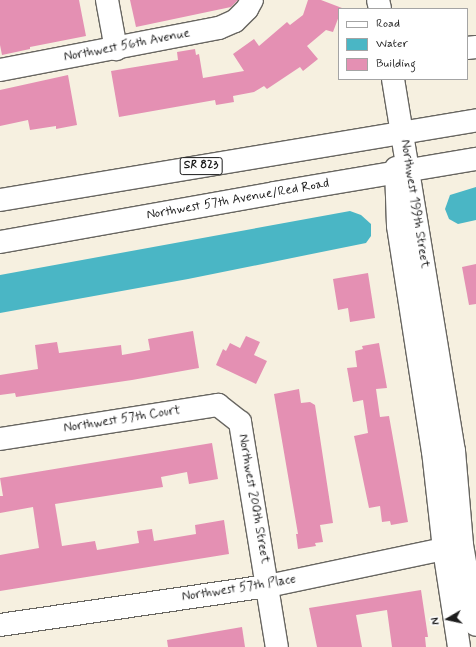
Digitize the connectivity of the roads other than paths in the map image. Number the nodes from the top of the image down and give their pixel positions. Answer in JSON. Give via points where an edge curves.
{"nodes":[{"id":1,"x":107,"y":0,"type":"edge"},
{"id":2,"x":250,"y":4,"type":"edge"},
{"id":3,"x":116,"y":49,"type":"junction"},
{"id":4,"x":0,"y":70,"type":"edge"},
{"id":5,"x":393,"y":80,"type":"edge"},
{"id":6,"x":476,"y":120,"type":"edge"},
{"id":7,"x":403,"y":131,"type":"junction"},
{"id":8,"x":476,"y":159,"type":"edge"},
{"id":9,"x":401,"y":171,"type":"junction"},
{"id":10,"x":0,"y":200,"type":"edge"},
{"id":11,"x":0,"y":242,"type":"edge"},
{"id":12,"x":240,"y":422,"type":"joint"},
{"id":13,"x":0,"y":439,"type":"edge"},
{"id":14,"x":461,"y":545,"type":"edge"},
{"id":15,"x":268,"y":586,"type":"junction"},
{"id":16,"x":0,"y":625,"type":"edge"},
{"id":17,"x":476,"y":625,"type":"edge"},
{"id":18,"x":277,"y":647,"type":"edge"},
{"id":19,"x":459,"y":647,"type":"edge"}],
"edges":[{"from":1,"to":3,"type":"street"},
{"from":2,"to":3,"type":"street","name":"Northwest 56th Avenue","via":[[235,21],[219,28]]},
{"from":3,"to":4,"type":"street","name":"Northwest 56th Avenue"},
{"from":5,"to":7,"type":"street","name":"Northwest 199th Street"},
{"from":6,"to":7,"type":"street","number":"SR 823"},
{"from":7,"to":9,"type":"street","name":"Northwest 199th Street"},
{"from":7,"to":10,"type":"street","number":"SR 823"},
{"from":8,"to":9,"type":"street","name":"Northwest 57th Avenue/Red Road"},
{"from":9,"to":11,"type":"street","name":"Northwest 57th Avenue/Red Road"},
{"from":9,"to":14,"type":"street","name":"Northwest 199th Street","via":[[454,451]]},
{"from":12,"to":13,"type":"street","name":"Northwest 57th Court","via":[[218,405]]},
{"from":12,"to":15,"type":"street","name":"Northwest 200th Street"},
{"from":14,"to":15,"type":"street","name":"Northwest 57th Place"},
{"from":14,"to":17,"type":"street","name":"Northwest 199th Street"},
{"from":14,"to":19,"type":"street","name":"Northwest 199th Street"},
{"from":15,"to":16,"type":"street","name":"Northwest 57th Place"},
{"from":15,"to":18,"type":"street","name":"Northwest 200th Street"}]}
